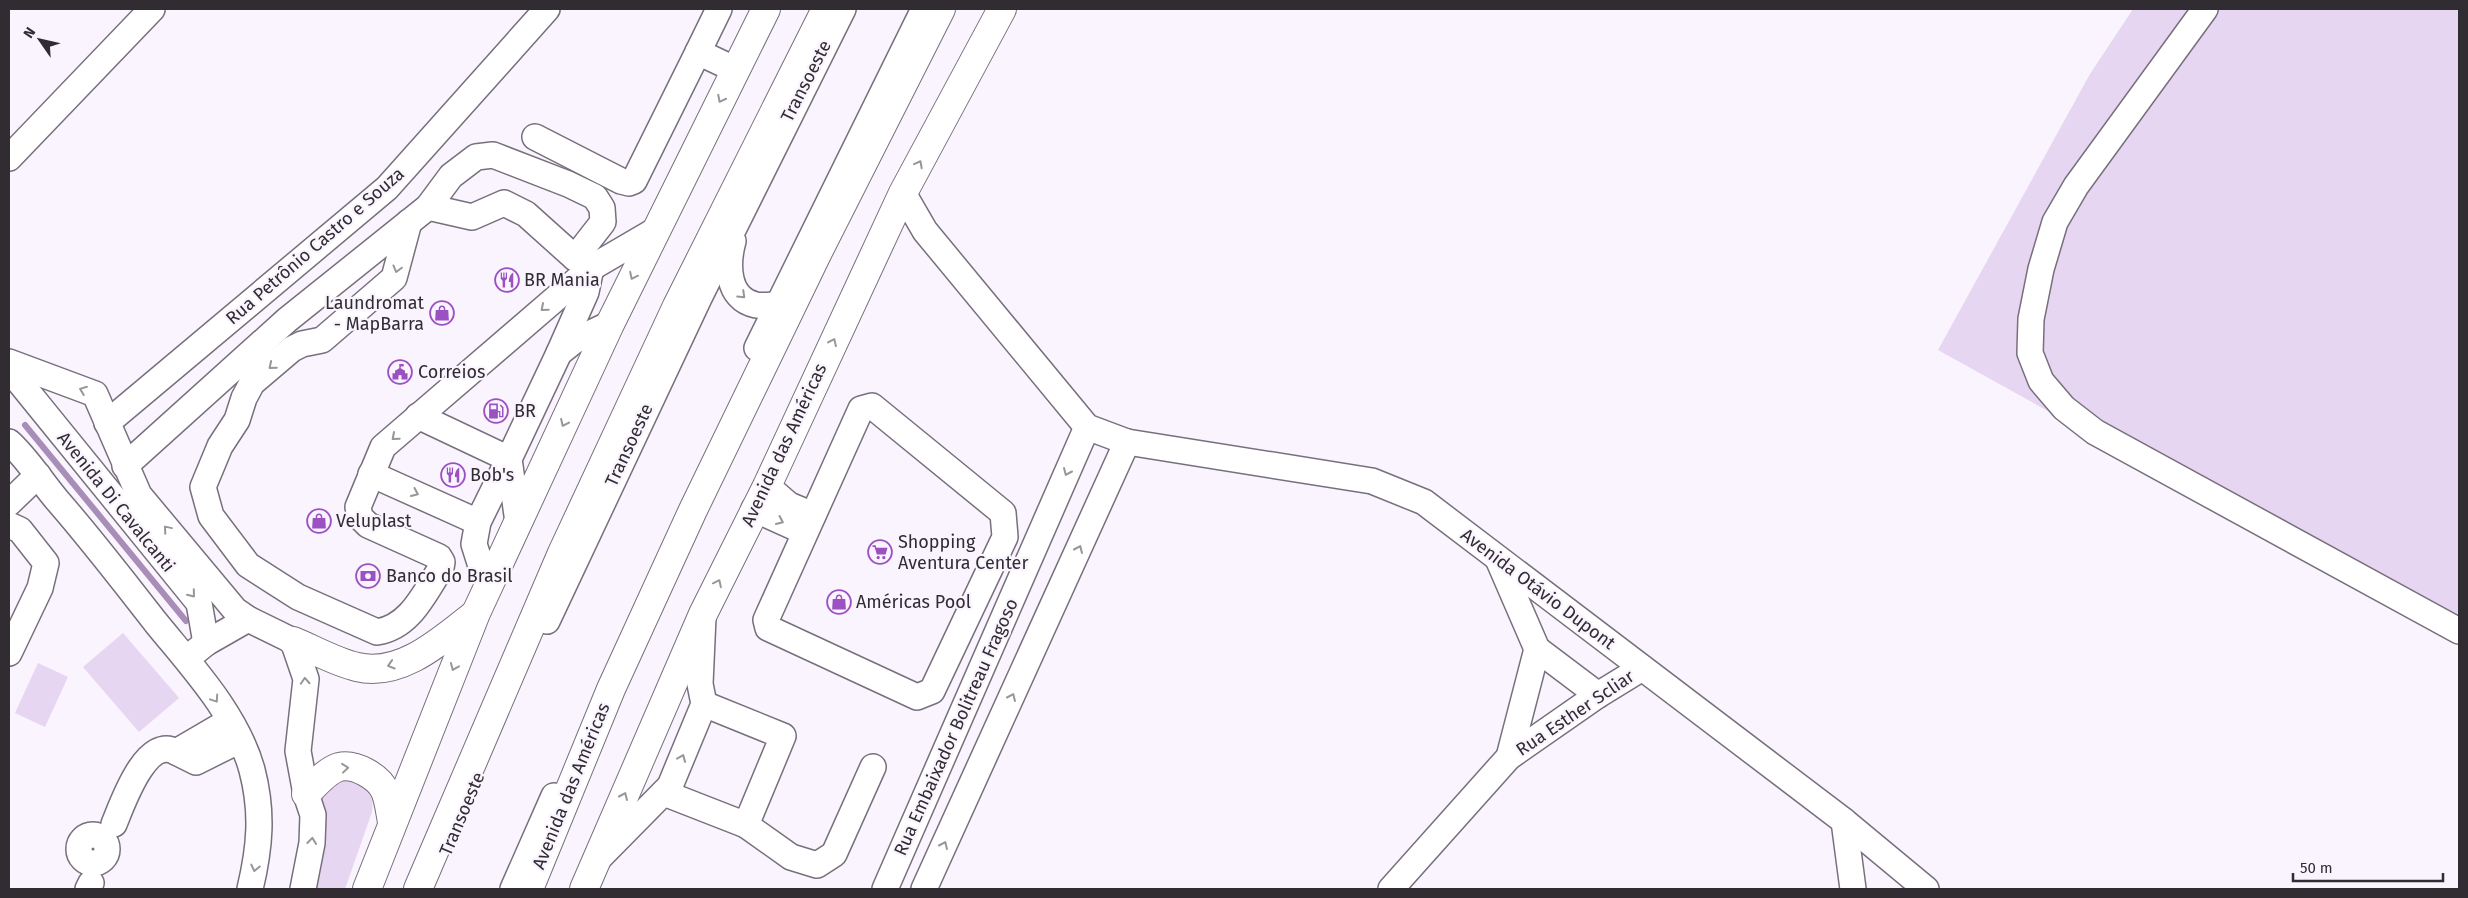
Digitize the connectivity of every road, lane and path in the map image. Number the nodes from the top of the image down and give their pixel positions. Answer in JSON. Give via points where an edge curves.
{"nodes":[{"id":1,"x":152,"y":9,"type":"edge"},
{"id":2,"x":547,"y":9,"type":"edge"},
{"id":3,"x":719,"y":9,"type":"edge"},
{"id":4,"x":766,"y":9,"type":"edge"},
{"id":5,"x":826,"y":9,"type":"edge"},
{"id":6,"x":843,"y":9,"type":"edge"},
{"id":7,"x":1002,"y":9,"type":"edge"},
{"id":8,"x":2205,"y":9,"type":"edge"},
{"id":9,"x":925,"y":12,"type":"edge"},
{"id":10,"x":698,"y":52,"type":"junction"},
{"id":11,"x":736,"y":70,"type":"junction"},
{"id":12,"x":535,"y":137,"type":"dead end"},
{"id":13,"x":9,"y":158,"type":"edge"},
{"id":14,"x":903,"y":193,"type":"junction"},
{"id":15,"x":419,"y":215,"type":"junction"},
{"id":16,"x":738,"y":216,"type":"junction"},
{"id":17,"x":656,"y":230,"type":"junction"},
{"id":18,"x":583,"y":263,"type":"junction"},
{"id":19,"x":777,"y":305,"type":"junction"},
{"id":20,"x":610,"y":324,"type":"junction"},
{"id":21,"x":559,"y":353,"type":"junction"},
{"id":22,"x":9,"y":362,"type":"edge"},
{"id":23,"x":9,"y":369,"type":"edge"},
{"id":24,"x":418,"y":416,"type":"junction"},
{"id":25,"x":107,"y":423,"type":"junction"},
{"id":26,"x":1087,"y":427,"type":"junction"},
{"id":27,"x":1127,"y":442,"type":"junction"},
{"id":28,"x":10,"y":444,"type":"edge"},
{"id":29,"x":509,"y":460,"type":"junction"},
{"id":30,"x":125,"y":466,"type":"junction"},
{"id":31,"x":38,"y":475,"type":"junction"},
{"id":32,"x":379,"y":477,"type":"junction"},
{"id":33,"x":760,"y":498,"type":"junction"},
{"id":34,"x":9,"y":503,"type":"edge"},
{"id":35,"x":478,"y":522,"type":"junction"},
{"id":36,"x":518,"y":522,"type":"junction"},
{"id":37,"x":809,"y":524,"type":"junction"},
{"id":38,"x":9,"y":525,"type":"edge"},
{"id":39,"x":1496,"y":556,"type":"junction"},
{"id":40,"x":480,"y":563,"type":"dead end"},
{"id":41,"x":476,"y":613,"type":"junction"},
{"id":42,"x":703,"y":614,"type":"junction"},
{"id":43,"x":248,"y":619,"type":"junction"},
{"id":44,"x":2459,"y":631,"type":"edge"},
{"id":45,"x":293,"y":640,"type":"junction"},
{"id":46,"x":206,"y":643,"type":"junction"},
{"id":47,"x":1537,"y":650,"type":"junction"},
{"id":48,"x":9,"y":653,"type":"edge"},
{"id":49,"x":186,"y":660,"type":"junction"},
{"id":50,"x":1642,"y":668,"type":"junction"},
{"id":51,"x":1598,"y":695,"type":"junction"},
{"id":52,"x":704,"y":704,"type":"junction"},
{"id":53,"x":234,"y":730,"type":"junction"},
{"id":54,"x":1508,"y":757,"type":"junction"},
{"id":55,"x":873,"y":767,"type":"dead end"},
{"id":56,"x":664,"y":793,"type":"junction"},
{"id":57,"x":306,"y":794,"type":"junction"},
{"id":58,"x":1844,"y":821,"type":"junction"},
{"id":59,"x":392,"y":822,"type":"junction"},
{"id":60,"x":746,"y":825,"type":"junction"},
{"id":61,"x":595,"y":862,"type":"junction"},
{"id":62,"x":90,"y":886,"type":"edge"},
{"id":63,"x":527,"y":887,"type":"edge"},
{"id":64,"x":250,"y":889,"type":"edge"},
{"id":65,"x":304,"y":889,"type":"edge"},
{"id":66,"x":367,"y":889,"type":"edge"},
{"id":67,"x":418,"y":889,"type":"edge"},
{"id":68,"x":432,"y":889,"type":"edge"},
{"id":69,"x":584,"y":889,"type":"edge"},
{"id":70,"x":885,"y":889,"type":"edge"},
{"id":71,"x":924,"y":889,"type":"edge"},
{"id":72,"x":1391,"y":889,"type":"edge"},
{"id":73,"x":1853,"y":889,"type":"edge"},
{"id":74,"x":1926,"y":889,"type":"edge"}],
"edges":[{"from":1,"to":13,"type":"street"},
{"from":2,"to":25,"type":"street","name":"Rua Petrônio Castro e Souza","via":[[387,188]]},
{"from":3,"to":10,"type":"street"},
{"from":4,"to":11,"type":"main road"},
{"from":5,"to":67,"type":"main road","via":[[677,306],[562,553]]},
{"from":6,"to":16,"type":"street","name":"Transoeste"},
{"from":14,"to":7,"type":"main road","name":"Avenida das Américas","one_way":true},
{"from":8,"to":44,"type":"street","via":[[2076,186],[2055,222],[2031,319],[2030,353],[2040,381],[2064,408],[2096,432]]},
{"from":9,"to":19,"type":"street"},
{"from":9,"to":63,"type":"main road","name":"Avenida das Américas","via":[[822,244],[693,510],[611,689]]},
{"from":10,"to":11,"type":"street"},
{"from":10,"to":12,"type":"street","via":[[634,181],[621,181]]},
{"from":11,"to":17,"type":"main road","one_way":true},
{"from":14,"to":26,"type":"street","via":[[925,231]]},
{"from":33,"to":14,"type":"main road","name":"Avenida das Américas","one_way":true},
{"from":15,"to":18,"type":"street","via":[[472,217],[504,203],[526,214]]},
{"from":15,"to":18,"type":"street","via":[[451,176],[476,157],[500,157],[595,197],[602,208],[603,222]]},
{"from":15,"to":30,"type":"street","via":[[286,320]]},
{"from":15,"to":32,"type":"street","one_way":true,"via":[[394,278],[322,340],[292,349],[252,383],[237,420],[220,446],[202,487],[211,516],[248,566],[298,597],[377,632],[391,630],[410,616],[442,562],[439,557],[368,525],[360,517],[358,508]]},
{"from":16,"to":19,"type":"street","one_way":true,"via":[[729,256],[728,272],[733,286],[744,299],[755,304]]},
{"from":16,"to":68,"type":"street","name":"Transoeste","via":[[522,673]]},
{"from":17,"to":18,"type":"street"},
{"from":17,"to":20,"type":"main road","one_way":true},
{"from":18,"to":21,"type":"street","via":[[586,292]]},
{"from":18,"to":24,"type":"street","one_way":true},
{"from":19,"to":63,"type":"street","via":[[530,848]]},
{"from":20,"to":21,"type":"street","via":[[574,341]]},
{"from":20,"to":36,"type":"main road","one_way":true},
{"from":21,"to":29,"type":"street"},
{"from":25,"to":22,"type":"street","name":"Avenida Di Cavalcanti","one_way":true,"via":[[95,394]]},
{"from":23,"to":46,"type":"street","name":"Avenida Di Cavalcanti","one_way":true,"via":[[198,602]]},
{"from":24,"to":29,"type":"street"},
{"from":24,"to":32,"type":"street","one_way":true,"via":[[383,447]]},
{"from":25,"to":30,"type":"street","name":"Avenida Di Cavalcanti"},
{"from":26,"to":27,"type":"street","name":"Avenida Otávio Dupont"},
{"from":26,"to":70,"type":"street","name":"Rua Embaixador Bolitreau Fragoso","one_way":true},
{"from":27,"to":39,"type":"street","name":"Avenida Otávio Dupont","via":[[1372,481],[1424,502]]},
{"from":71,"to":27,"type":"street","name":"Rua Embaixador Bolitreau Fragoso","one_way":true},
{"from":28,"to":31,"type":"street"},
{"from":29,"to":35,"type":"street"},
{"from":29,"to":36,"type":"street"},
{"from":43,"to":30,"type":"street","name":"Avenida Di Cavalcanti","one_way":true,"via":[[235,610],[139,494]]},
{"from":31,"to":34,"type":"street"},
{"from":31,"to":49,"type":"street"},
{"from":32,"to":35,"type":"street","one_way":true},
{"from":33,"to":37,"type":"street"},
{"from":42,"to":33,"type":"main road","name":"Avenida das Américas","one_way":true},
{"from":35,"to":40,"type":"street","via":[[474,544]]},
{"from":36,"to":41,"type":"main road"},
{"from":37,"to":37,"type":"street","via":[[861,409],[872,406],[1003,513],[1005,537],[932,691],[917,697],[768,628],[766,620]]},
{"from":38,"to":48,"type":"street","via":[[20,530],[46,563],[40,588]]},
{"from":39,"to":47,"type":"street"},
{"from":39,"to":50,"type":"street","name":"Avenida Otávio Dupont"},
{"from":41,"to":45,"type":"main road","one_way":true,"via":[[433,646],[378,669],[356,667]]},
{"from":41,"to":59,"type":"main road","one_way":true},
{"from":42,"to":52,"type":"street","via":[[700,684]]},
{"from":61,"to":42,"type":"main road","name":"Avenida das Américas","one_way":true},
{"from":43,"to":45,"type":"street","name":"Avenida Di Cavalcanti"},
{"from":43,"to":46,"type":"street"},
{"from":57,"to":45,"type":"street","one_way":true,"via":[[298,751],[306,679]]},
{"from":46,"to":49,"type":"street"},
{"from":47,"to":51,"type":"street"},
{"from":47,"to":54,"type":"street","name":"Rua Esther Scliar"},
{"from":49,"to":53,"type":"street","one_way":true},
{"from":50,"to":51,"type":"street","name":"Rua Esther Scliar"},
{"from":50,"to":58,"type":"street","name":"Avenida Otávio Dupont"},
{"from":51,"to":54,"type":"street","name":"Rua Esther Scliar"},
{"from":56,"to":52,"type":"street","one_way":true,"via":[[670,786]]},
{"from":52,"to":60,"type":"street","via":[[783,736]]},
{"from":53,"to":62,"type":"street","via":[[176,752],[160,752],[137,771],[114,824],[96,850]]},
{"from":53,"to":64,"type":"street","one_way":true,"via":[[252,768],[259,807],[259,851]]},
{"from":54,"to":72,"type":"street","name":"Rua Esther Scliar"},
{"from":55,"to":60,"type":"street","via":[[834,854],[817,865],[791,857]]},
{"from":56,"to":60,"type":"street"},
{"from":56,"to":61,"type":"street"},
{"from":57,"to":59,"type":"main road","one_way":true,"via":[[339,767],[354,767],[385,790]]},
{"from":65,"to":57,"type":"street","one_way":true,"via":[[313,815]]},
{"from":58,"to":73,"type":"street"},
{"from":58,"to":74,"type":"street","name":"Avenida Otávio Dupont"},
{"from":59,"to":66,"type":"main road"},
{"from":61,"to":69,"type":"main road","name":"Avenida das Américas"}]}
